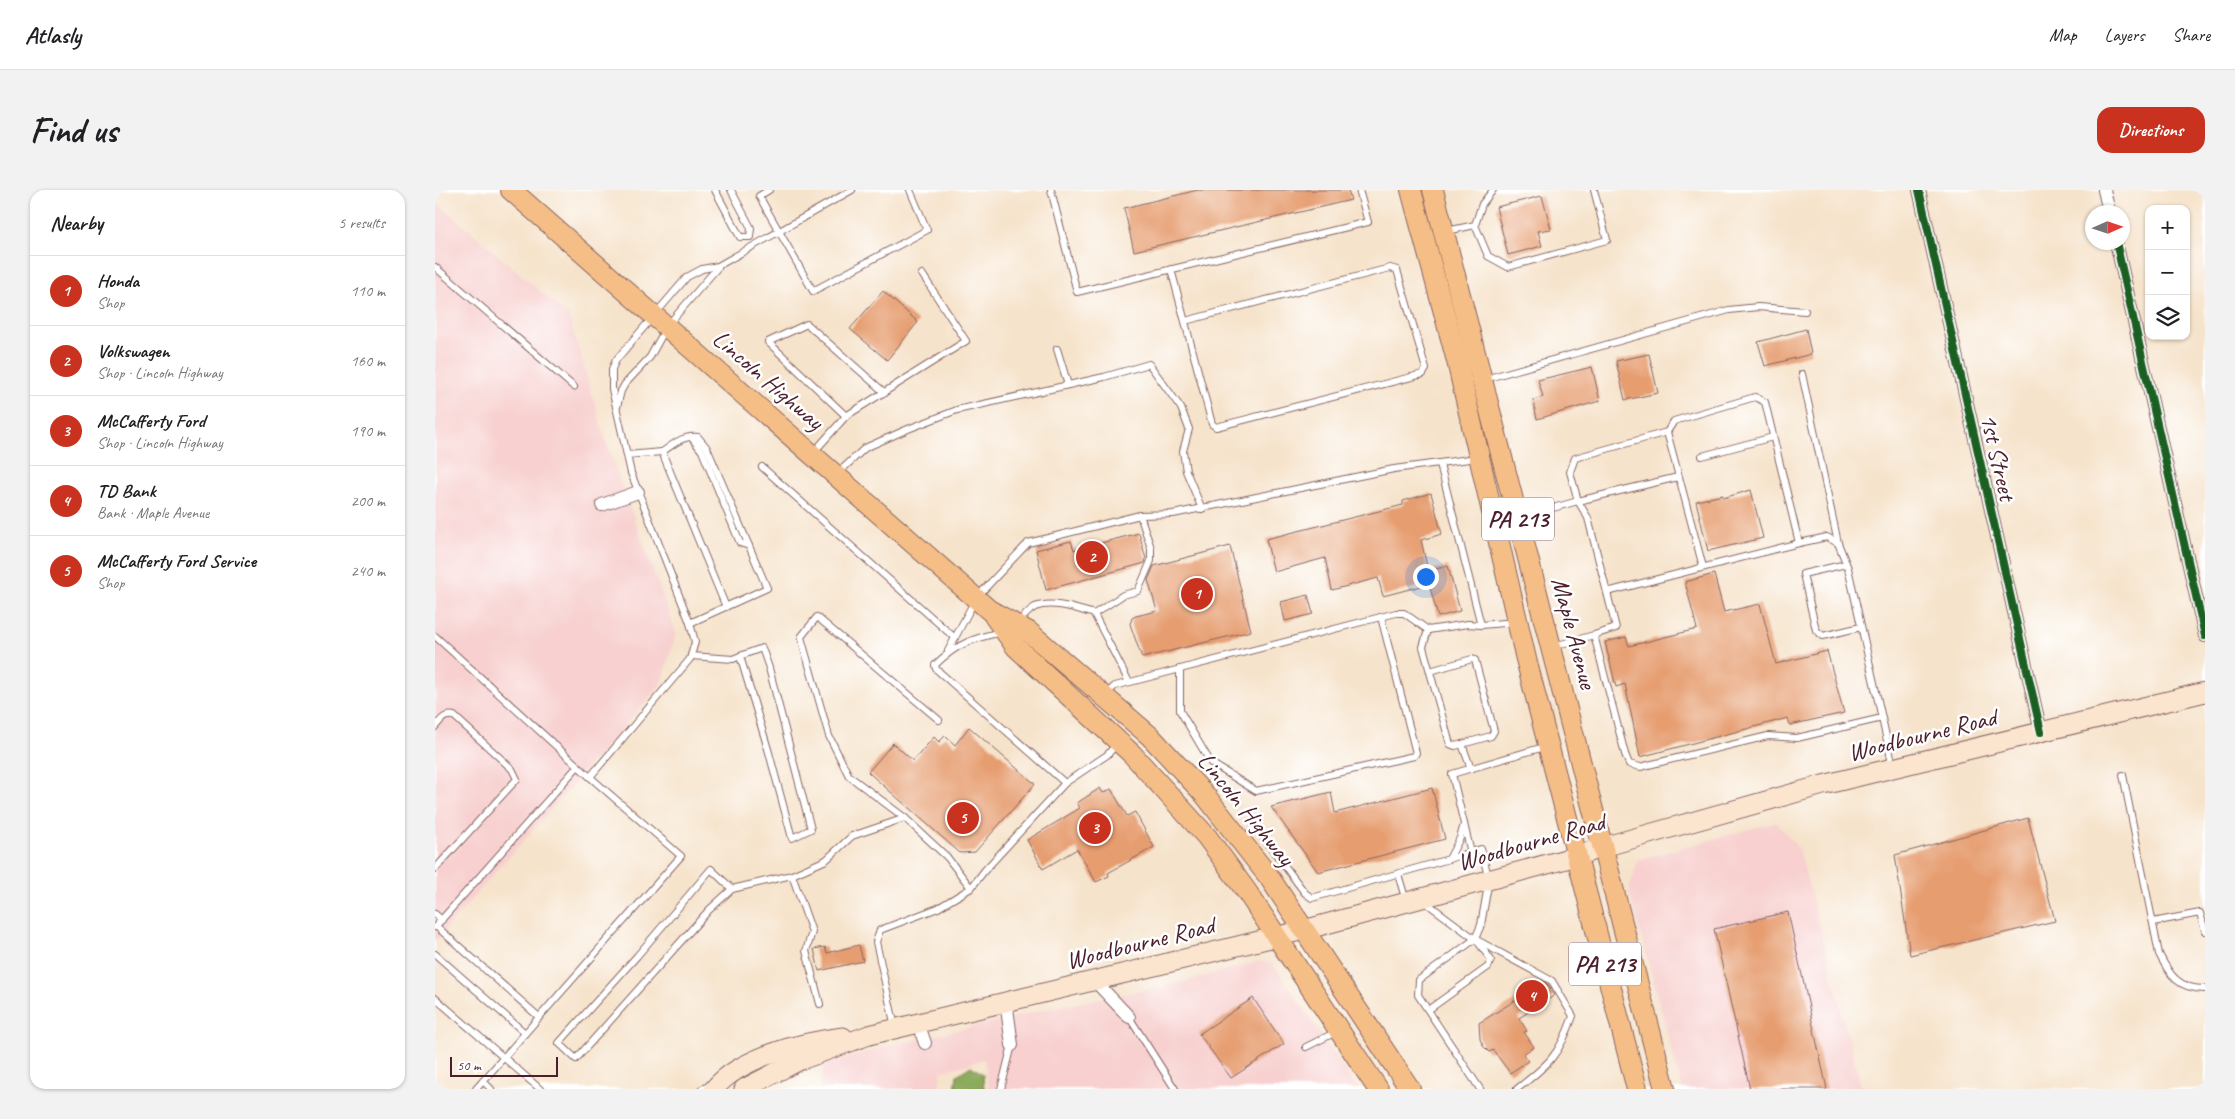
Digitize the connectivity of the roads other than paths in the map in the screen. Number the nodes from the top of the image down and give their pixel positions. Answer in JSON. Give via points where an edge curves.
{"nodes":[{"id":1,"x":511,"y":190,"type":"edge"},
{"id":2,"x":715,"y":190,"type":"edge"},
{"id":3,"x":731,"y":190,"type":"edge"},
{"id":4,"x":769,"y":190,"type":"edge"},
{"id":5,"x":852,"y":190,"type":"edge"},
{"id":6,"x":910,"y":190,"type":"edge"},
{"id":7,"x":1051,"y":190,"type":"edge"},
{"id":8,"x":1359,"y":190,"type":"edge"},
{"id":9,"x":1411,"y":190,"type":"edge"},
{"id":10,"x":1433,"y":190,"type":"edge"},
{"id":11,"x":1493,"y":190,"type":"edge"},
{"id":12,"x":1594,"y":190,"type":"edge"},
{"id":13,"x":1919,"y":190,"type":"edge"},
{"id":14,"x":2104,"y":190,"type":"edge"},
{"id":15,"x":2107,"y":205,"type":"edge"},
{"id":16,"x":1475,"y":225,"type":"junction"},
{"id":17,"x":1443,"y":232,"type":"junction"},
{"id":18,"x":778,"y":233,"type":"junction"},
{"id":19,"x":749,"y":237,"type":"junction"},
{"id":20,"x":756,"y":245,"type":"junction"},
{"id":21,"x":2118,"y":250,"type":"edge"},
{"id":22,"x":435,"y":266,"type":"edge"},
{"id":23,"x":719,"y":266,"type":"junction"},
{"id":24,"x":1171,"y":269,"type":"junction"},
{"id":25,"x":923,"y":274,"type":"dead end"},
{"id":26,"x":1805,"y":311,"type":"dead end"},
{"id":27,"x":660,"y":320,"type":"junction"},
{"id":28,"x":1185,"y":321,"type":"junction"},
{"id":29,"x":1057,"y":350,"type":"dead end"},
{"id":30,"x":1802,"y":374,"type":"dead end"},
{"id":31,"x":1482,"y":380,"type":"junction"},
{"id":32,"x":1068,"y":385,"type":"junction"},
{"id":33,"x":574,"y":387,"type":"dead end"},
{"id":34,"x":885,"y":393,"type":"junction"},
{"id":35,"x":617,"y":410,"type":"junction"},
{"id":36,"x":846,"y":416,"type":"junction"},
{"id":37,"x":1667,"y":432,"type":"junction"},
{"id":38,"x":1773,"y":436,"type":"junction"},
{"id":39,"x":662,"y":452,"type":"junction"},
{"id":40,"x":813,"y":454,"type":"junction"},
{"id":41,"x":627,"y":455,"type":"junction"},
{"id":42,"x":1702,"y":456,"type":"dead end"},
{"id":43,"x":1479,"y":457,"type":"junction"},
{"id":44,"x":1440,"y":464,"type":"junction"},
{"id":45,"x":762,"y":467,"type":"dead end"},
{"id":46,"x":836,"y":474,"type":"junction"},
{"id":47,"x":1679,"y":477,"type":"junction"},
{"id":48,"x":639,"y":492,"type":"junction"},
{"id":49,"x":1578,"y":501,"type":"junction"},
{"id":50,"x":602,"y":505,"type":"dead end"},
{"id":51,"x":1202,"y":508,"type":"junction"},
{"id":52,"x":1140,"y":515,"type":"junction"},
{"id":53,"x":1517,"y":518,"type":"junction"},
{"id":54,"x":1799,"y":543,"type":"junction"},
{"id":55,"x":1838,"y":543,"type":"junction"},
{"id":56,"x":1846,"y":564,"type":"junction"},
{"id":57,"x":1703,"y":567,"type":"junction"},
{"id":58,"x":1607,"y":592,"type":"junction"},
{"id":59,"x":983,"y":604,"type":"junction"},
{"id":60,"x":726,"y":607,"type":"junction"},
{"id":61,"x":1094,"y":614,"type":"junction"},
{"id":62,"x":1381,"y":617,"type":"junction"},
{"id":63,"x":1517,"y":622,"type":"junction"},
{"id":64,"x":690,"y":623,"type":"junction"},
{"id":65,"x":1481,"y":624,"type":"junction"},
{"id":66,"x":1861,"y":627,"type":"junction"},
{"id":67,"x":1010,"y":628,"type":"junction"},
{"id":68,"x":1428,"y":630,"type":"junction"},
{"id":69,"x":1594,"y":635,"type":"junction"},
{"id":70,"x":435,"y":636,"type":"edge"},
{"id":71,"x":2205,"y":636,"type":"edge"},
{"id":72,"x":955,"y":638,"type":"junction"},
{"id":73,"x":1551,"y":647,"type":"junction"},
{"id":74,"x":948,"y":651,"type":"junction"},
{"id":75,"x":691,"y":656,"type":"junction"},
{"id":76,"x":740,"y":656,"type":"junction"},
{"id":77,"x":1180,"y":669,"type":"junction"},
{"id":78,"x":1430,"y":671,"type":"junction"},
{"id":79,"x":1129,"y":682,"type":"junction"},
{"id":80,"x":2205,"y":692,"type":"edge"},
{"id":81,"x":1104,"y":696,"type":"junction"},
{"id":82,"x":1882,"y":718,"type":"junction"},
{"id":83,"x":939,"y":720,"type":"dead end"},
{"id":84,"x":435,"y":727,"type":"edge"},
{"id":85,"x":2041,"y":732,"type":"junction"},
{"id":86,"x":1119,"y":742,"type":"junction"},
{"id":87,"x":1462,"y":744,"type":"junction"},
{"id":88,"x":1548,"y":745,"type":"junction"},
{"id":89,"x":578,"y":766,"type":"junction"},
{"id":90,"x":1893,"y":768,"type":"junction"},
{"id":91,"x":1471,"y":769,"type":"junction"},
{"id":92,"x":2123,"y":776,"type":"dead end"},
{"id":93,"x":590,"y":777,"type":"junction"},
{"id":94,"x":1065,"y":783,"type":"junction"},
{"id":95,"x":905,"y":818,"type":"junction"},
{"id":96,"x":1464,"y":824,"type":"junction"},
{"id":97,"x":1254,"y":825,"type":"dead end"},
{"id":98,"x":1603,"y":847,"type":"junction"},
{"id":99,"x":1471,"y":853,"type":"junction"},
{"id":100,"x":1577,"y":856,"type":"junction"},
{"id":101,"x":1449,"y":859,"type":"junction"},
{"id":102,"x":435,"y":868,"type":"edge"},
{"id":103,"x":1398,"y":874,"type":"junction"},
{"id":104,"x":792,"y":875,"type":"junction"},
{"id":105,"x":1279,"y":875,"type":"junction"},
{"id":106,"x":1489,"y":880,"type":"junction"},
{"id":107,"x":971,"y":888,"type":"junction"},
{"id":108,"x":731,"y":889,"type":"junction"},
{"id":109,"x":1414,"y":901,"type":"junction"},
{"id":110,"x":435,"y":914,"type":"edge"},
{"id":111,"x":442,"y":920,"type":"junction"},
{"id":112,"x":2153,"y":922,"type":"junction"},
{"id":113,"x":436,"y":926,"type":"edge"},
{"id":114,"x":1304,"y":930,"type":"junction"},
{"id":115,"x":2205,"y":931,"type":"edge"},
{"id":116,"x":1277,"y":936,"type":"junction"},
{"id":117,"x":1475,"y":939,"type":"junction"},
{"id":118,"x":435,"y":954,"type":"edge"},
{"id":119,"x":1094,"y":980,"type":"junction"},
{"id":120,"x":2205,"y":989,"type":"edge"},
{"id":121,"x":435,"y":998,"type":"edge"},
{"id":122,"x":1006,"y":1001,"type":"junction"},
{"id":123,"x":820,"y":1004,"type":"dead end"},
{"id":124,"x":1428,"y":1010,"type":"junction"},
{"id":125,"x":539,"y":1017,"type":"junction"},
{"id":126,"x":1129,"y":1018,"type":"joint"},
{"id":127,"x":918,"y":1023,"type":"junction"},
{"id":128,"x":895,"y":1028,"type":"junction"},
{"id":129,"x":1340,"y":1031,"type":"junction"},
{"id":130,"x":525,"y":1033,"type":"junction"},
{"id":131,"x":869,"y":1035,"type":"junction"},
{"id":132,"x":925,"y":1043,"type":"dead end"},
{"id":133,"x":1012,"y":1045,"type":"joint"},
{"id":134,"x":1307,"y":1047,"type":"dead end"},
{"id":135,"x":503,"y":1058,"type":"junction"},
{"id":136,"x":483,"y":1081,"type":"junction"},
{"id":137,"x":717,"y":1085,"type":"edge"},
{"id":138,"x":476,"y":1089,"type":"edge"},
{"id":139,"x":491,"y":1089,"type":"edge"},
{"id":140,"x":540,"y":1089,"type":"edge"},
{"id":141,"x":702,"y":1089,"type":"edge"},
{"id":142,"x":744,"y":1089,"type":"edge"},
{"id":143,"x":1001,"y":1089,"type":"edge"},
{"id":144,"x":1175,"y":1089,"type":"edge"},
{"id":145,"x":1378,"y":1089,"type":"edge"},
{"id":146,"x":1410,"y":1089,"type":"edge"},
{"id":147,"x":1480,"y":1089,"type":"edge"},
{"id":148,"x":1517,"y":1089,"type":"edge"},
{"id":149,"x":1637,"y":1089,"type":"edge"},
{"id":150,"x":1665,"y":1089,"type":"edge"}],
"edges":[{"from":1,"to":27,"type":"main road","name":"Lincoln Highway"},
{"from":2,"to":19,"type":"lane","via":[[740,237]]},
{"from":3,"to":19,"type":"lane","via":[[751,228]]},
{"from":4,"to":18,"type":"lane","via":[[759,196]]},
{"from":5,"to":18,"type":"lane"},
{"from":6,"to":18,"type":"lane","via":[[927,230],[813,291]]},
{"from":7,"to":24,"type":"lane","via":[[1077,292]]},
{"from":8,"to":24,"type":"lane","via":[[1367,222]]},
{"from":9,"to":43,"type":"main road","name":"Maple Avenue","number":"PA 213"},
{"from":10,"to":17,"type":"main road","name":"Maple Avenue","number":"PA 213"},
{"from":11,"to":16,"type":"lane","via":[[1482,204]]},
{"from":12,"to":16,"type":"lane","via":[[1607,240],[1508,267],[1488,256]]},
{"from":13,"to":85,"type":"street","name":"1st Street"},
{"from":14,"to":15,"type":"street"},
{"from":16,"to":17,"type":"lane"},
{"from":17,"to":31,"type":"main road","name":"Maple Avenue","number":"PA 213"},
{"from":18,"to":20,"type":"lane"},
{"from":19,"to":20,"type":"lane"},
{"from":20,"to":23,"type":"lane"},
{"from":21,"to":71,"type":"street"},
{"from":22,"to":33,"type":"lane"},
{"from":23,"to":27,"type":"lane"},
{"from":23,"to":27,"type":"lane","via":[[702,269],[687,277]]},
{"from":24,"to":28,"type":"lane"},
{"from":25,"to":34,"type":"lane","via":[[967,341]]},
{"from":26,"to":31,"type":"lane","via":[[1758,307],[1729,310]]},
{"from":27,"to":35,"type":"lane","via":[[650,357],[621,390]]},
{"from":27,"to":35,"type":"lane","via":[[616,360],[611,379]]},
{"from":27,"to":40,"type":"main road","name":"Lincoln Highway"},
{"from":28,"to":28,"type":"lane","via":[[1212,424],[1216,427],[1423,374],[1426,368],[1397,270],[1390,268]]},
{"from":29,"to":32,"type":"lane"},
{"from":30,"to":55,"type":"lane"},
{"from":31,"to":53,"type":"main road","name":"Maple Avenue","number":"PA 213"},
{"from":32,"to":46,"type":"lane","via":[[957,410],[865,448]]},
{"from":32,"to":51,"type":"lane","via":[[1149,364],[1181,408],[1189,429],[1183,451],[1186,471]]},
{"from":34,"to":36,"type":"lane"},
{"from":34,"to":36,"type":"lane","via":[[807,324],[769,342]]},
{"from":35,"to":41,"type":"lane"},
{"from":36,"to":40,"type":"lane"},
{"from":37,"to":38,"type":"lane","via":[[1674,421],[1755,397],[1765,402]]},
{"from":37,"to":47,"type":"lane"},
{"from":37,"to":49,"type":"lane","via":[[1575,458],[1570,472]]},
{"from":38,"to":42,"type":"lane"},
{"from":38,"to":54,"type":"lane"},
{"from":39,"to":41,"type":"lane"},
{"from":39,"to":60,"type":"lane"},
{"from":39,"to":60,"type":"lane","via":[[690,436],[698,437],[707,448],[767,588]]},
{"from":40,"to":46,"type":"main road","name":"Lincoln Highway"},
{"from":41,"to":48,"type":"lane"},
{"from":43,"to":44,"type":"lane"},
{"from":43,"to":63,"type":"main road","name":"Maple Avenue","number":"PA 213"},
{"from":44,"to":51,"type":"lane","via":[[1394,468]]},
{"from":44,"to":65,"type":"lane"},
{"from":45,"to":72,"type":"lane"},
{"from":46,"to":59,"type":"main road","name":"Lincoln Highway"},
{"from":47,"to":49,"type":"lane"},
{"from":47,"to":57,"type":"lane"},
{"from":48,"to":50,"type":"street"},
{"from":48,"to":64,"type":"lane"},
{"from":49,"to":53,"type":"lane"},
{"from":49,"to":58,"type":"lane","via":[[1588,518]]},
{"from":51,"to":52,"type":"lane","via":[[1173,514]]},
{"from":52,"to":59,"type":"lane","via":[[1028,543]]},
{"from":52,"to":61,"type":"lane","via":[[1151,548],[1151,561],[1138,591],[1123,595]]},
{"from":53,"to":73,"type":"main road","name":"Maple Avenue","number":"PA 213"},
{"from":54,"to":55,"type":"lane","via":[[1827,537]]},
{"from":54,"to":57,"type":"lane"},
{"from":55,"to":56,"type":"lane"},
{"from":56,"to":66,"type":"lane"},
{"from":56,"to":66,"type":"lane","via":[[1803,574],[1816,630],[1823,636]]},
{"from":57,"to":58,"type":"lane"},
{"from":58,"to":69,"type":"lane","via":[[1616,628]]},
{"from":59,"to":67,"type":"main road","name":"Lincoln Highway"},
{"from":59,"to":72,"type":"lane"},
{"from":60,"to":64,"type":"lane"},
{"from":61,"to":67,"type":"lane","via":[[1070,606],[1047,605],[1035,607]]},
{"from":61,"to":79,"type":"lane"},
{"from":62,"to":68,"type":"lane","via":[[1404,613]]},
{"from":62,"to":77,"type":"lane"},
{"from":62,"to":77,"type":"lane","via":[[1416,753],[1414,756],[1257,791],[1211,763],[1180,711]]},
{"from":63,"to":65,"type":"lane"},
{"from":63,"to":88,"type":"main road","name":"Maple Avenue","number":"PA 213"},
{"from":64,"to":75,"type":"lane","via":[[695,642]]},
{"from":65,"to":68,"type":"lane"},
{"from":66,"to":82,"type":"lane"},
{"from":67,"to":74,"type":"lane","via":[[971,639]]},
{"from":67,"to":81,"type":"main road","name":"Lincoln Highway","via":[[1029,632]]},
{"from":67,"to":86,"type":"main road","name":"Lincoln Highway","via":[[1016,646]]},
{"from":68,"to":78,"type":"lane","via":[[1423,647]]},
{"from":69,"to":73,"type":"lane"},
{"from":69,"to":82,"type":"lane","via":[[1629,764],[1640,767],[1768,736],[1797,738]]},
{"from":70,"to":89,"type":"lane"},
{"from":72,"to":74,"type":"lane"},
{"from":73,"to":98,"type":"main road","name":"Maple Avenue","number":"PA 213"},
{"from":74,"to":94,"type":"lane","via":[[935,664],[936,669]]},
{"from":75,"to":76,"type":"lane","via":[[733,659]]},
{"from":75,"to":93,"type":"lane"},
{"from":76,"to":76,"type":"lane","via":[[769,749],[791,838],[811,829],[769,668],[763,648]]},
{"from":77,"to":79,"type":"lane"},
{"from":78,"to":87,"type":"lane","via":[[1450,744]]},
{"from":78,"to":87,"type":"lane","via":[[1475,660],[1493,731],[1491,736]]},
{"from":79,"to":81,"type":"lane","via":[[1115,686]]},
{"from":80,"to":85,"type":"main road","name":"Woodbourne Road"},
{"from":81,"to":105,"type":"main road","name":"Lincoln Highway","via":[[1150,736],[1200,788],[1249,849]]},
{"from":82,"to":90,"type":"lane"},
{"from":83,"to":95,"type":"lane","via":[[817,618],[801,636],[829,736],[849,776]]},
{"from":84,"to":102,"type":"lane","via":[[444,717],[454,716],[512,768],[517,779]]},
{"from":85,"to":90,"type":"main road","name":"Woodbourne Road"},
{"from":86,"to":94,"type":"lane","via":[[1107,755]]},
{"from":86,"to":116,"type":"main road","name":"Lincoln Highway","via":[[1207,837]]},
{"from":87,"to":91,"type":"lane"},
{"from":88,"to":91,"type":"lane"},
{"from":88,"to":100,"type":"main road","name":"Maple Avenue","number":"PA 213"},
{"from":89,"to":93,"type":"lane"},
{"from":89,"to":111,"type":"lane"},
{"from":90,"to":98,"type":"main road","name":"Woodbourne Road"},
{"from":91,"to":96,"type":"lane","via":[[1452,774]]},
{"from":92,"to":112,"type":"lane"},
{"from":93,"to":125,"type":"lane","via":[[681,856]]},
{"from":94,"to":107,"type":"lane"},
{"from":95,"to":104,"type":"lane","via":[[852,836],[826,860]]},
{"from":95,"to":107,"type":"lane","via":[[947,857]]},
{"from":96,"to":99,"type":"lane"},
{"from":96,"to":101,"type":"lane"},
{"from":97,"to":105,"type":"lane"},
{"from":98,"to":100,"type":"main road","name":"Woodbourne Road"},
{"from":98,"to":150,"type":"main road","name":"Maple Avenue","number":"PA 213"},
{"from":99,"to":101,"type":"lane"},
{"from":99,"to":106,"type":"lane","via":[[1481,850]]},
{"from":100,"to":106,"type":"main road","name":"Woodbourne Road"},
{"from":100,"to":149,"type":"main road","name":"Maple Avenue","number":"PA 213"},
{"from":101,"to":103,"type":"lane"},
{"from":103,"to":105,"type":"lane","via":[[1312,898]]},
{"from":103,"to":109,"type":"lane"},
{"from":104,"to":108,"type":"lane"},
{"from":104,"to":123,"type":"lane","via":[[812,932],[806,951]]},
{"from":105,"to":114,"type":"main road","name":"Lincoln Highway"},
{"from":106,"to":109,"type":"main road","name":"Woodbourne Road"},
{"from":106,"to":117,"type":"lane","via":[[1481,925]]},
{"from":107,"to":128,"type":"lane","via":[[938,908],[880,930],[876,942]]},
{"from":108,"to":108,"type":"lane","via":[[711,869],[559,1043],[576,1060]]},
{"from":109,"to":114,"type":"main road","name":"Woodbourne Road"},
{"from":109,"to":117,"type":"lane"},
{"from":110,"to":111,"type":"lane"},
{"from":111,"to":113,"type":"lane"},
{"from":112,"to":115,"type":"lane","via":[[2200,913]]},
{"from":112,"to":120,"type":"lane","via":[[2159,954],[2170,976],[2191,989]]},
{"from":113,"to":125,"type":"lane"},
{"from":114,"to":116,"type":"main road","name":"Woodbourne Road"},
{"from":114,"to":146,"type":"main road","name":"Lincoln Highway"},
{"from":116,"to":119,"type":"main road","name":"Woodbourne Road"},
{"from":116,"to":129,"type":"main road","name":"Lincoln Highway"},
{"from":117,"to":124,"type":"lane","via":[[1419,980],[1418,995]]},
{"from":117,"to":124,"type":"lane","via":[[1491,960],[1488,967]]},
{"from":117,"to":148,"type":"lane","via":[[1552,981],[1573,1016],[1565,1039],[1549,1064]]},
{"from":118,"to":130,"type":"lane"},
{"from":119,"to":122,"type":"main road","name":"Woodbourne Road"},
{"from":119,"to":126,"type":"street"},
{"from":121,"to":135,"type":"lane"},
{"from":122,"to":127,"type":"main road","name":"Woodbourne Road"},
{"from":122,"to":133,"type":"street"},
{"from":124,"to":147,"type":"lane"},
{"from":125,"to":130,"type":"lane"},
{"from":126,"to":144,"type":"lane"},
{"from":127,"to":128,"type":"main road","name":"Woodbourne Road"},
{"from":127,"to":132,"type":"street"},
{"from":128,"to":131,"type":"main road","name":"Woodbourne Road"},
{"from":129,"to":134,"type":"lane"},
{"from":129,"to":145,"type":"main road","name":"Lincoln Highway"},
{"from":130,"to":135,"type":"lane"},
{"from":131,"to":137,"type":"main road","name":"Woodbourne Road","via":[[820,1040],[794,1047],[744,1066]]},
{"from":131,"to":142,"type":"main road","name":"Woodbourne Road","via":[[799,1061]]},
{"from":133,"to":143,"type":"lane"},
{"from":135,"to":136,"type":"lane"},
{"from":135,"to":140,"type":"lane"},
{"from":136,"to":138,"type":"lane"},
{"from":136,"to":139,"type":"lane"},
{"from":137,"to":141,"type":"lane"}]}
